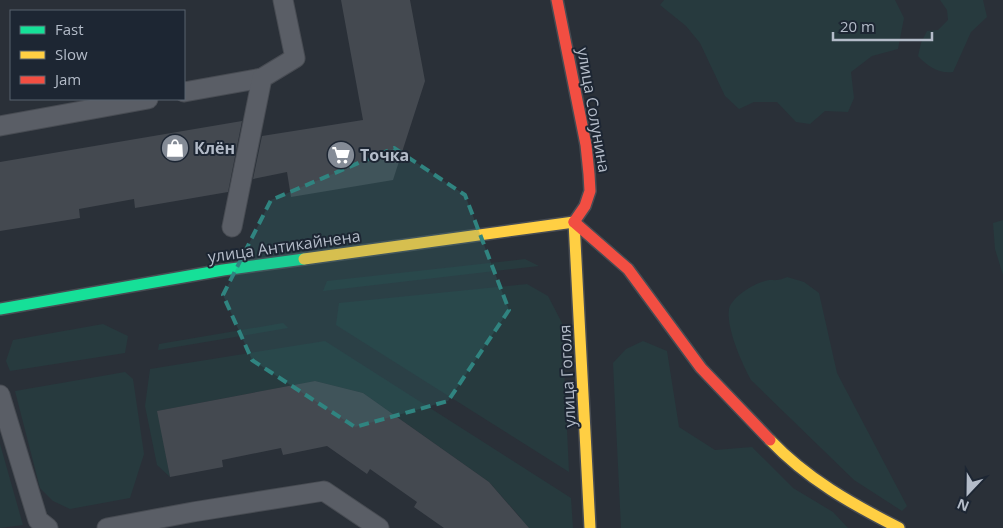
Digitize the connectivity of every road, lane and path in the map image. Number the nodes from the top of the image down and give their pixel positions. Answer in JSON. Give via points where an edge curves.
{"nodes":[{"id":1,"x":283,"y":0,"type":"edge"},
{"id":2,"x":557,"y":0,"type":"edge"},
{"id":3,"x":262,"y":78,"type":"junction"},
{"id":4,"x":185,"y":92,"type":"edge"},
{"id":5,"x":143,"y":100,"type":"edge"},
{"id":6,"x":0,"y":126,"type":"edge"},
{"id":7,"x":574,"y":222,"type":"junction"},
{"id":8,"x":232,"y":227,"type":"dead end"},
{"id":9,"x":0,"y":309,"type":"edge"},
{"id":10,"x":0,"y":395,"type":"edge"},
{"id":11,"x":48,"y":528,"type":"edge"},
{"id":12,"x":107,"y":528,"type":"edge"},
{"id":13,"x":379,"y":528,"type":"edge"},
{"id":14,"x":590,"y":528,"type":"edge"},
{"id":15,"x":899,"y":528,"type":"edge"}],
"edges":[{"from":1,"to":3,"type":"lane","via":[[294,58]]},
{"from":2,"to":7,"type":"street","name":"улица Солунина","via":[[589,174],[590,191]]},
{"from":3,"to":4,"type":"lane"},
{"from":3,"to":8,"type":"lane"},
{"from":5,"to":6,"type":"lane"},
{"from":7,"to":9,"type":"street","name":"улица Антикайнена","via":[[223,270]]},
{"from":7,"to":14,"type":"street","name":"улица Гоголя"},
{"from":7,"to":15,"type":"street","via":[[628,269],[701,368],[780,451],[839,497]]},
{"from":10,"to":11,"type":"lane","via":[[38,520]]},
{"from":12,"to":13,"type":"lane","via":[[324,491]]}]}
